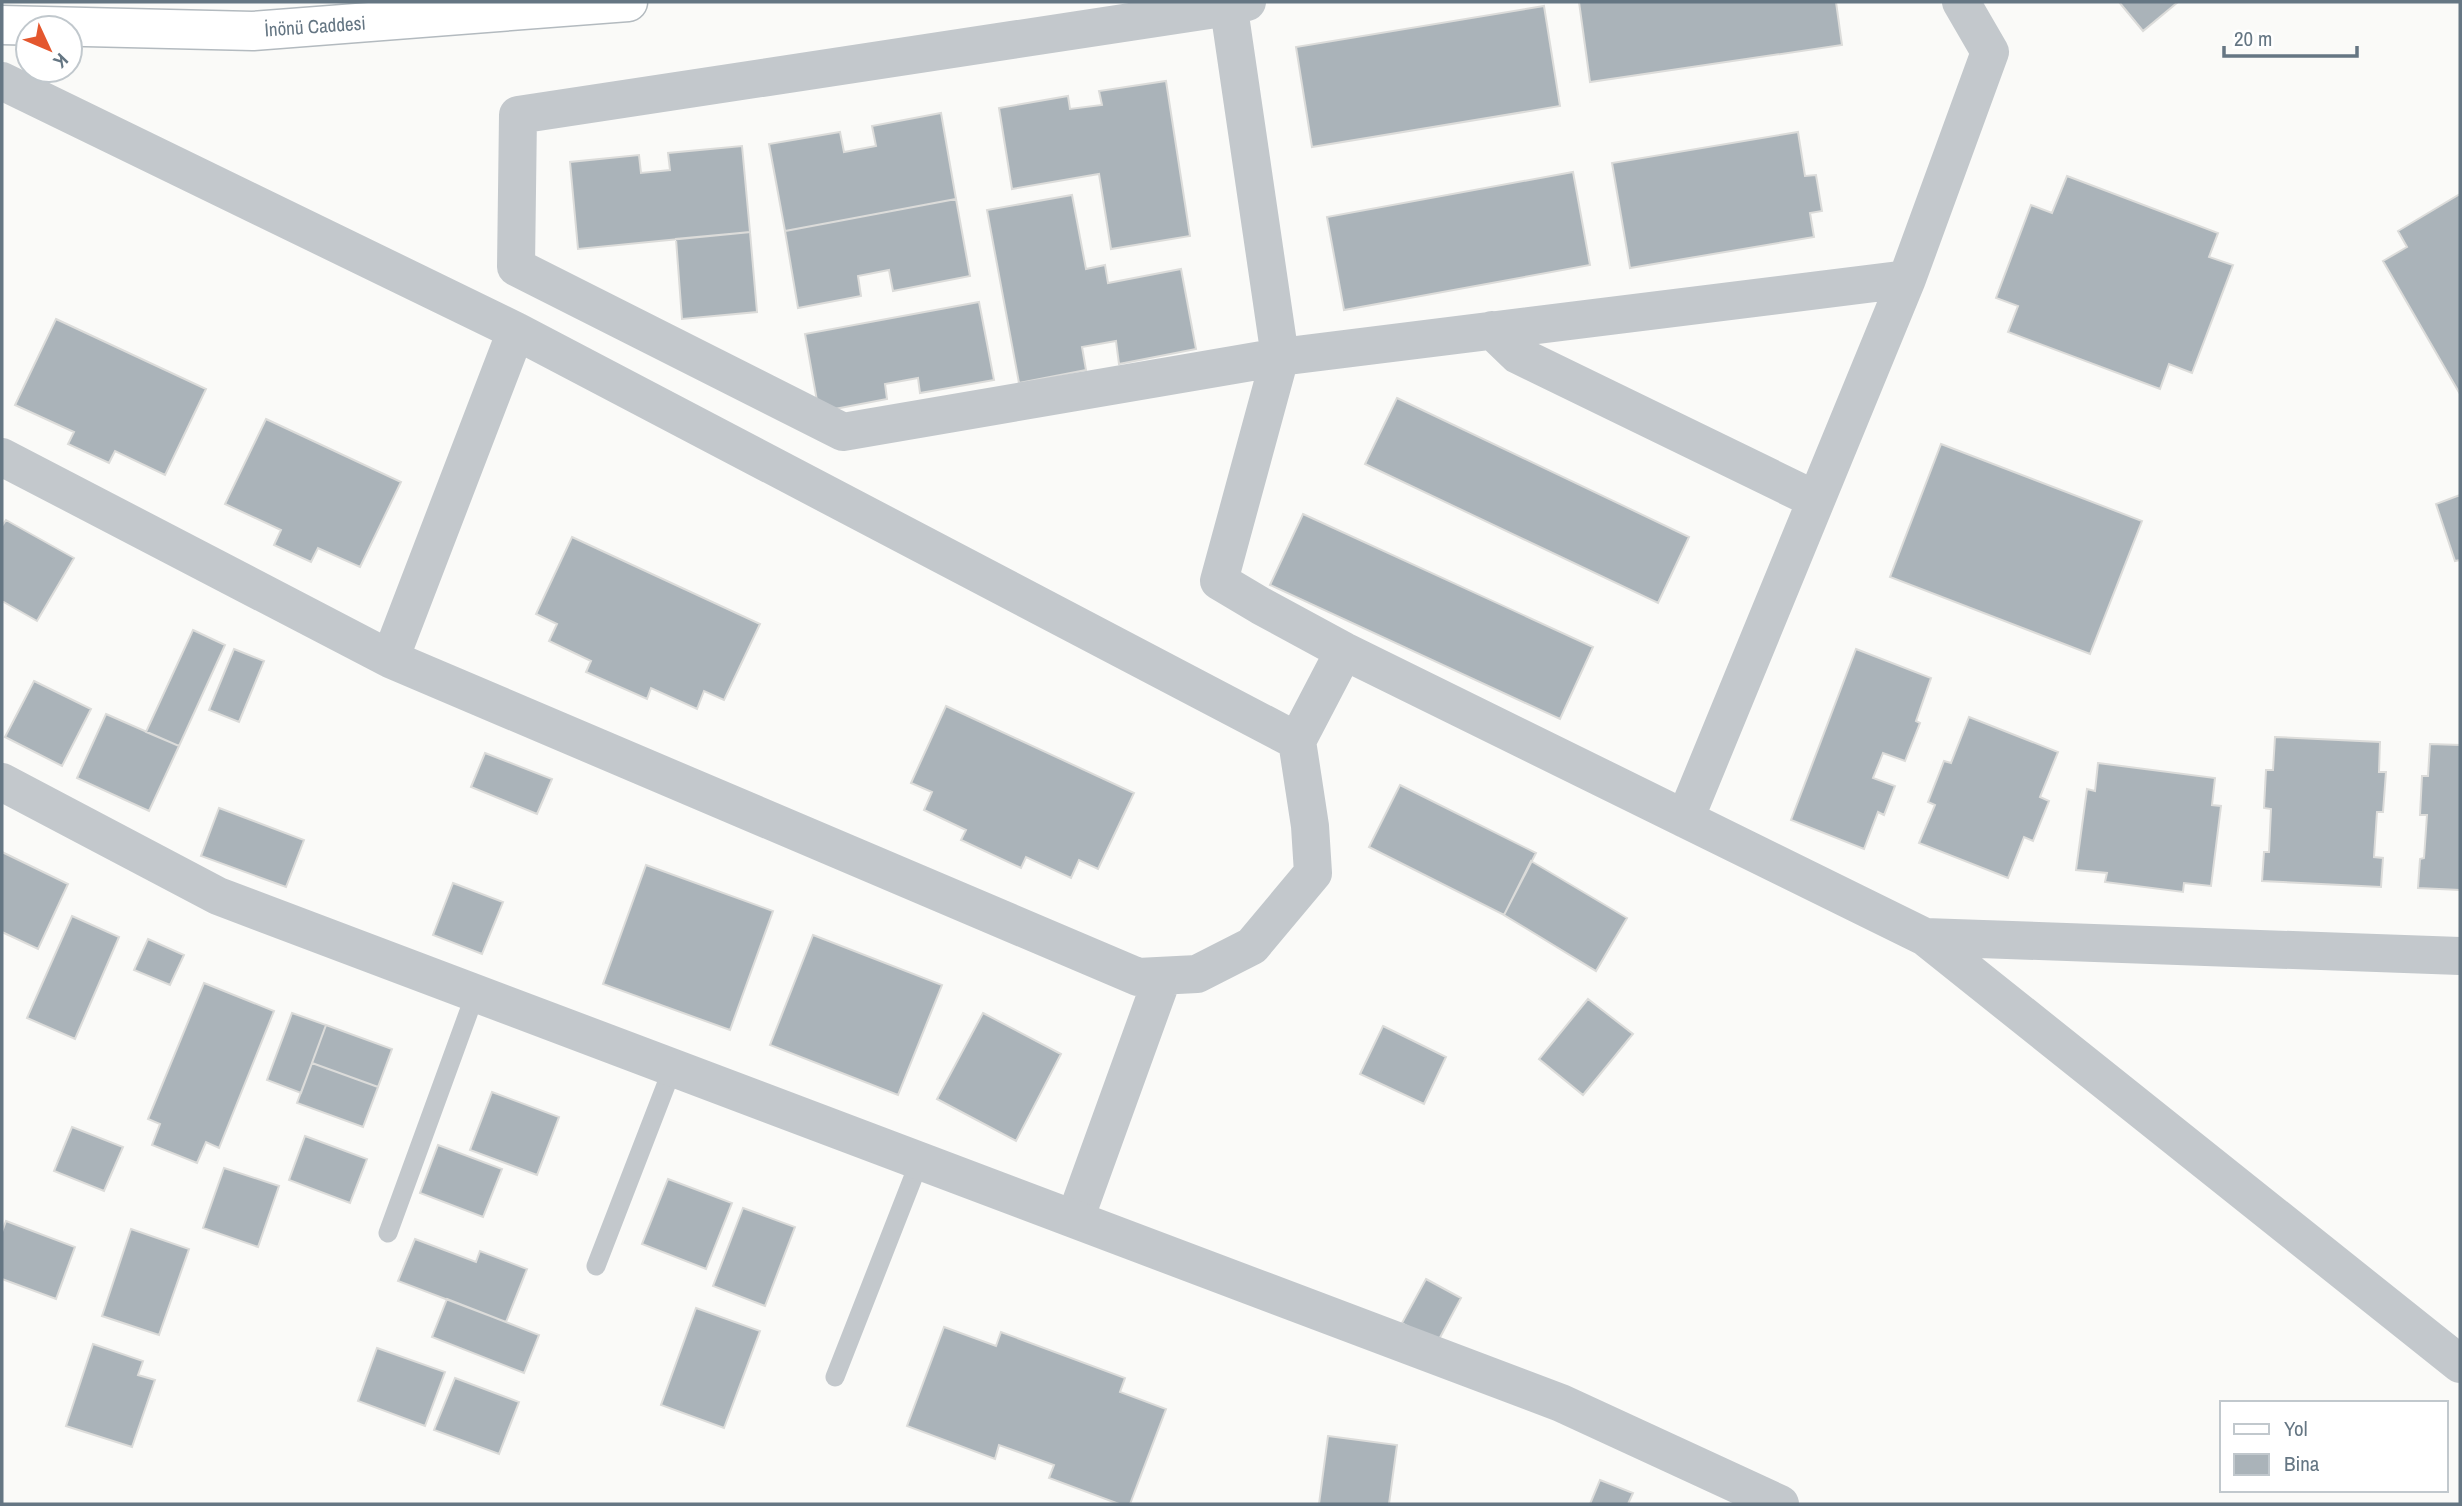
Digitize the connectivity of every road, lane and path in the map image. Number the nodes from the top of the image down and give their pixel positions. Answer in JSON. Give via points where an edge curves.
{"nodes":[{"id":1,"x":628,"y":2,"type":"edge"},
{"id":2,"x":1961,"y":2,"type":"edge"},
{"id":3,"x":1235,"y":4,"type":"edge"},
{"id":4,"x":2,"y":25,"type":"edge"},
{"id":5,"x":2,"y":81,"type":"edge"},
{"id":6,"x":1907,"y":279,"type":"junction"},
{"id":7,"x":1492,"y":330,"type":"junction"},
{"id":8,"x":516,"y":331,"type":"junction"},
{"id":9,"x":1280,"y":357,"type":"junction"},
{"id":10,"x":2,"y":457,"type":"edge"},
{"id":11,"x":1816,"y":500,"type":"junction"},
{"id":12,"x":1344,"y":651,"type":"junction"},
{"id":13,"x":390,"y":659,"type":"junction"},
{"id":14,"x":1297,"y":741,"type":"junction"},
{"id":15,"x":2,"y":782,"type":"edge"},
{"id":16,"x":1685,"y":819,"type":"junction"},
{"id":17,"x":1925,"y":936,"type":"junction"},
{"id":18,"x":2460,"y":956,"type":"edge"},
{"id":19,"x":1164,"y":976,"type":"junction"},
{"id":20,"x":476,"y":992,"type":"junction"},
{"id":21,"x":673,"y":1067,"type":"junction"},
{"id":22,"x":920,"y":1160,"type":"junction"},
{"id":23,"x":1075,"y":1219,"type":"junction"},
{"id":24,"x":388,"y":1233,"type":"dead end"},
{"id":25,"x":596,"y":1266,"type":"dead end"},
{"id":26,"x":2460,"y":1364,"type":"edge"},
{"id":27,"x":835,"y":1377,"type":"dead end"},
{"id":28,"x":1780,"y":1504,"type":"edge"}],
"edges":[{"from":1,"to":4,"type":"main road","name":"İnönü Caddesi","via":[[253,31]]},
{"from":2,"to":6,"type":"street","via":[[1990,52]]},
{"from":3,"to":9,"type":"street"},
{"from":3,"to":9,"type":"street","via":[[518,115],[516,267],[844,432]]},
{"from":5,"to":8,"type":"street"},
{"from":6,"to":7,"type":"street"},
{"from":6,"to":11,"type":"street"},
{"from":7,"to":9,"type":"street"},
{"from":7,"to":11,"type":"street","via":[[1518,355]]},
{"from":8,"to":13,"type":"street"},
{"from":8,"to":14,"type":"street"},
{"from":9,"to":12,"type":"street","via":[[1219,581]]},
{"from":10,"to":13,"type":"street"},
{"from":11,"to":16,"type":"street"},
{"from":12,"to":14,"type":"street"},
{"from":12,"to":16,"type":"street"},
{"from":13,"to":19,"type":"street","via":[[1138,977]]},
{"from":14,"to":19,"type":"street","via":[[1313,873],[1252,946],[1197,974]]},
{"from":15,"to":20,"type":"street","via":[[218,896]]},
{"from":16,"to":17,"type":"street"},
{"from":17,"to":18,"type":"street"},
{"from":17,"to":26,"type":"street"},
{"from":19,"to":23,"type":"street"},
{"from":20,"to":21,"type":"street"},
{"from":20,"to":24,"type":"lane"},
{"from":21,"to":22,"type":"street"},
{"from":21,"to":25,"type":"lane"},
{"from":22,"to":23,"type":"street"},
{"from":22,"to":27,"type":"lane"},
{"from":23,"to":28,"type":"street","via":[[1561,1403]]}]}
